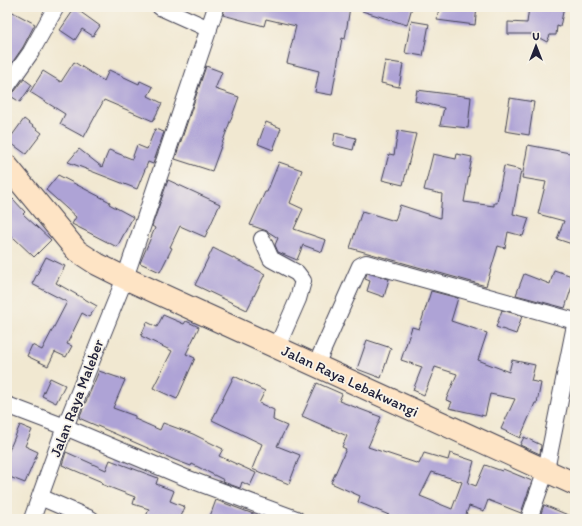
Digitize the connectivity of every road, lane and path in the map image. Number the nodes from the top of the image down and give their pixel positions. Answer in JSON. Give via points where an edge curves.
{"nodes":[{"id":1,"x":56,"y":7,"type":"edge"},
{"id":2,"x":160,"y":7,"type":"edge"},
{"id":3,"x":216,"y":7,"type":"edge"},
{"id":4,"x":209,"y":29,"type":"junction"},
{"id":5,"x":7,"y":86,"type":"edge"},
{"id":6,"x":7,"y":166,"type":"edge"},
{"id":7,"x":262,"y":239,"type":"dead end"},
{"id":8,"x":124,"y":278,"type":"junction"},
{"id":9,"x":575,"y":321,"type":"edge"},
{"id":10,"x":575,"y":325,"type":"edge"},
{"id":11,"x":277,"y":347,"type":"junction"},
{"id":12,"x":316,"y":365,"type":"junction"},
{"id":13,"x":7,"y":406,"type":"edge"},
{"id":14,"x":65,"y":427,"type":"junction"},
{"id":15,"x":546,"y":470,"type":"junction"},
{"id":16,"x":575,"y":484,"type":"edge"},
{"id":17,"x":40,"y":497,"type":"junction"},
{"id":18,"x":32,"y":519,"type":"edge"},
{"id":19,"x":91,"y":519,"type":"edge"},
{"id":20,"x":296,"y":519,"type":"edge"},
{"id":21,"x":529,"y":519,"type":"edge"}],
"edges":[{"from":1,"to":5,"type":"street","via":[[32,52]]},
{"from":2,"to":4,"type":"street"},
{"from":3,"to":4,"type":"street","name":"Jalan Raya Maleber"},
{"from":4,"to":8,"type":"street","name":"Jalan Raya Maleber"},
{"from":6,"to":8,"type":"main road","name":"Jalan Raya Lebakwangi","via":[[77,251]]},
{"from":7,"to":11,"type":"street","via":[[271,259],[297,273],[303,281]]},
{"from":8,"to":11,"type":"main road","name":"Jalan Raya Lebakwangi"},
{"from":8,"to":14,"type":"street","name":"Jalan Raya Maleber"},
{"from":9,"to":12,"type":"street","via":[[366,263],[360,266]]},
{"from":10,"to":15,"type":"street"},
{"from":11,"to":12,"type":"main road","name":"Jalan Raya Lebakwangi"},
{"from":12,"to":15,"type":"main road","name":"Jalan Raya Lebakwangi"},
{"from":13,"to":14,"type":"street"},
{"from":14,"to":17,"type":"street","name":"Jalan Raya Maleber"},
{"from":14,"to":20,"type":"street","via":[[186,478]]},
{"from":15,"to":16,"type":"main road","name":"Jalan Raya Lebakwangi"},
{"from":15,"to":21,"type":"street"},
{"from":17,"to":18,"type":"street","name":"Jalan Raya Maleber"},
{"from":17,"to":19,"type":"street"}]}
